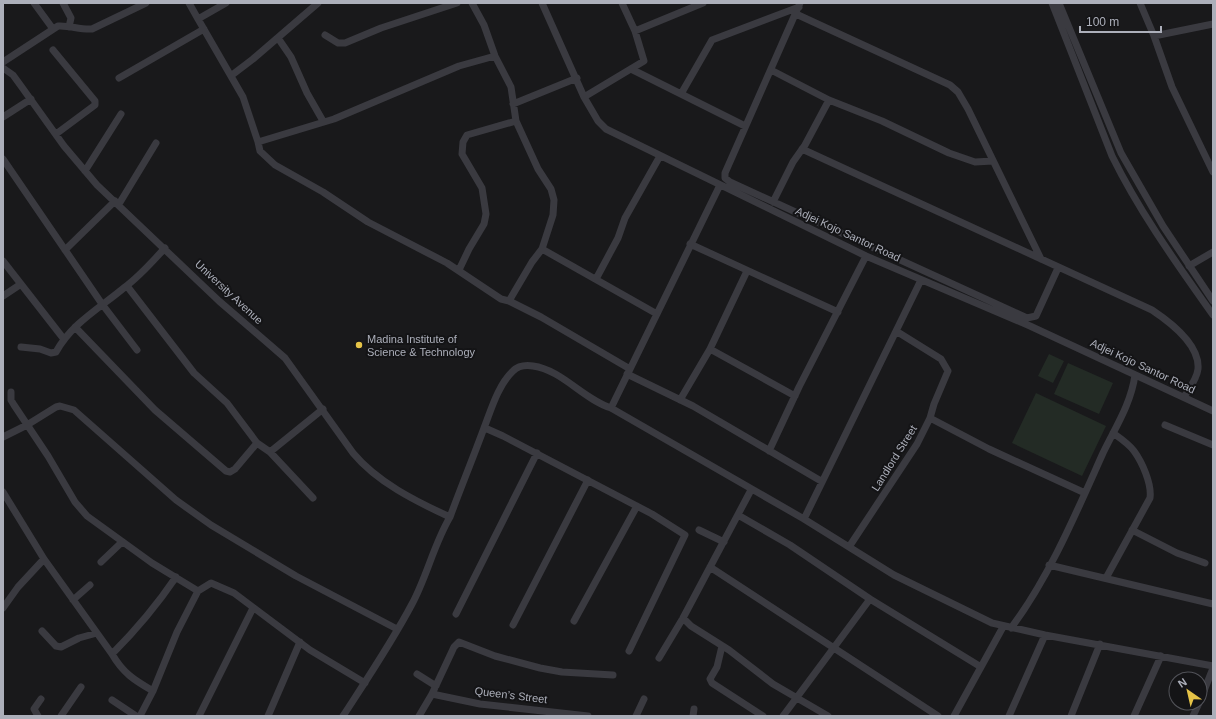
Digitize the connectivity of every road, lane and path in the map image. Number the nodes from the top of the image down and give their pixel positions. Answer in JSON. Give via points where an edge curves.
{"nodes":[{"id":1,"x":34,"y":3,"type":"edge"},
{"id":2,"x":63,"y":3,"type":"edge"},
{"id":3,"x":146,"y":3,"type":"edge"},
{"id":4,"x":189,"y":3,"type":"edge"},
{"id":5,"x":226,"y":3,"type":"edge"},
{"id":6,"x":318,"y":3,"type":"edge"},
{"id":7,"x":457,"y":3,"type":"edge"},
{"id":8,"x":472,"y":3,"type":"edge"},
{"id":9,"x":542,"y":3,"type":"edge"},
{"id":10,"x":622,"y":3,"type":"edge"},
{"id":11,"x":703,"y":3,"type":"edge"},
{"id":12,"x":1052,"y":3,"type":"edge"},
{"id":13,"x":1059,"y":3,"type":"edge"},
{"id":14,"x":1140,"y":3,"type":"edge"},
{"id":15,"x":800,"y":5,"type":"edge"},
{"id":16,"x":134,"y":6,"type":"edge"},
{"id":17,"x":796,"y":14,"type":"junction"},
{"id":18,"x":198,"y":19,"type":"junction"},
{"id":19,"x":1213,"y":24,"type":"edge"},
{"id":20,"x":69,"y":26,"type":"junction"},
{"id":21,"x":53,"y":29,"type":"junction"},
{"id":22,"x":204,"y":29,"type":"junction"},
{"id":23,"x":635,"y":31,"type":"junction"},
{"id":24,"x":325,"y":35,"type":"dead end"},
{"id":25,"x":1154,"y":36,"type":"junction"},
{"id":26,"x":278,"y":38,"type":"junction"},
{"id":27,"x":53,"y":50,"type":"dead end"},
{"id":28,"x":494,"y":56,"type":"junction"},
{"id":29,"x":3,"y":62,"type":"edge"},
{"id":30,"x":631,"y":69,"type":"junction"},
{"id":31,"x":771,"y":70,"type":"junction"},
{"id":32,"x":232,"y":75,"type":"junction"},
{"id":33,"x":119,"y":78,"type":"dead end"},
{"id":34,"x":577,"y":78,"type":"junction"},
{"id":35,"x":681,"y":94,"type":"junction"},
{"id":36,"x":584,"y":97,"type":"junction"},
{"id":37,"x":30,"y":99,"type":"junction"},
{"id":38,"x":828,"y":100,"type":"junction"},
{"id":39,"x":513,"y":104,"type":"junction"},
{"id":40,"x":120,"y":114,"type":"dead end"},
{"id":41,"x":3,"y":117,"type":"edge"},
{"id":42,"x":323,"y":122,"type":"junction"},
{"id":43,"x":516,"y":122,"type":"junction"},
{"id":44,"x":745,"y":126,"type":"junction"},
{"id":45,"x":56,"y":134,"type":"junction"},
{"id":46,"x":258,"y":142,"type":"junction"},
{"id":47,"x":156,"y":143,"type":"dead end"},
{"id":48,"x":802,"y":149,"type":"junction"},
{"id":49,"x":660,"y":156,"type":"junction"},
{"id":50,"x":3,"y":159,"type":"edge"},
{"id":51,"x":993,"y":161,"type":"junction"},
{"id":52,"x":85,"y":171,"type":"junction"},
{"id":53,"x":1213,"y":172,"type":"edge"},
{"id":54,"x":720,"y":185,"type":"junction"},
{"id":55,"x":117,"y":202,"type":"junction"},
{"id":56,"x":773,"y":202,"type":"junction"},
{"id":57,"x":690,"y":244,"type":"junction"},
{"id":58,"x":164,"y":248,"type":"junction"},
{"id":59,"x":542,"y":249,"type":"junction"},
{"id":60,"x":65,"y":250,"type":"junction"},
{"id":61,"x":1213,"y":252,"type":"edge"},
{"id":62,"x":866,"y":256,"type":"junction"},
{"id":63,"x":1041,"y":259,"type":"junction"},
{"id":64,"x":3,"y":261,"type":"edge"},
{"id":65,"x":1189,"y":266,"type":"junction"},
{"id":66,"x":1058,"y":268,"type":"junction"},
{"id":67,"x":459,"y":270,"type":"junction"},
{"id":68,"x":747,"y":271,"type":"junction"},
{"id":69,"x":596,"y":279,"type":"junction"},
{"id":70,"x":921,"y":280,"type":"junction"},
{"id":71,"x":22,"y":284,"type":"junction"},
{"id":72,"x":127,"y":286,"type":"junction"},
{"id":73,"x":3,"y":296,"type":"edge"},
{"id":74,"x":509,"y":301,"type":"junction"},
{"id":75,"x":1213,"y":301,"type":"edge"},
{"id":76,"x":102,"y":304,"type":"junction"},
{"id":77,"x":838,"y":312,"type":"junction"},
{"id":78,"x":657,"y":314,"type":"junction"},
{"id":79,"x":1213,"y":315,"type":"edge"},
{"id":80,"x":75,"y":327,"type":"junction"},
{"id":81,"x":896,"y":331,"type":"junction"},
{"id":82,"x":63,"y":338,"type":"junction"},
{"id":83,"x":20,"y":347,"type":"dead end"},
{"id":84,"x":710,"y":349,"type":"junction"},
{"id":85,"x":137,"y":350,"type":"dead end"},
{"id":86,"x":628,"y":371,"type":"junction"},
{"id":87,"x":1135,"y":375,"type":"junction"},
{"id":88,"x":11,"y":392,"type":"dead end"},
{"id":89,"x":795,"y":396,"type":"junction"},
{"id":90,"x":1184,"y":397,"type":"junction"},
{"id":91,"x":680,"y":400,"type":"junction"},
{"id":92,"x":611,"y":408,"type":"junction"},
{"id":93,"x":323,"y":409,"type":"junction"},
{"id":94,"x":1213,"y":411,"type":"edge"},
{"id":95,"x":930,"y":418,"type":"junction"},
{"id":96,"x":27,"y":425,"type":"junction"},
{"id":97,"x":1165,"y":426,"type":"dead end"},
{"id":98,"x":485,"y":428,"type":"junction"},
{"id":99,"x":1113,"y":433,"type":"junction"},
{"id":100,"x":3,"y":437,"type":"edge"},
{"id":101,"x":257,"y":443,"type":"junction"},
{"id":102,"x":1213,"y":445,"type":"edge"},
{"id":103,"x":769,"y":451,"type":"junction"},
{"id":104,"x":270,"y":452,"type":"junction"},
{"id":105,"x":537,"y":454,"type":"junction"},
{"id":106,"x":588,"y":480,"type":"junction"},
{"id":107,"x":821,"y":481,"type":"junction"},
{"id":108,"x":751,"y":490,"type":"junction"},
{"id":109,"x":3,"y":492,"type":"edge"},
{"id":110,"x":1085,"y":493,"type":"junction"},
{"id":111,"x":313,"y":498,"type":"dead end"},
{"id":112,"x":637,"y":506,"type":"junction"},
{"id":113,"x":738,"y":515,"type":"junction"},
{"id":114,"x":450,"y":517,"type":"junction"},
{"id":115,"x":804,"y":519,"type":"junction"},
{"id":116,"x":699,"y":530,"type":"dead end"},
{"id":117,"x":1132,"y":530,"type":"junction"},
{"id":118,"x":122,"y":542,"type":"junction"},
{"id":119,"x":724,"y":542,"type":"junction"},
{"id":120,"x":849,"y":547,"type":"junction"},
{"id":121,"x":44,"y":559,"type":"junction"},
{"id":122,"x":100,"y":562,"type":"dead end"},
{"id":123,"x":1205,"y":563,"type":"dead end"},
{"id":124,"x":1049,"y":565,"type":"junction"},
{"id":125,"x":710,"y":567,"type":"junction"},
{"id":126,"x":176,"y":577,"type":"junction"},
{"id":127,"x":1106,"y":578,"type":"junction"},
{"id":128,"x":90,"y":584,"type":"dead end"},
{"id":129,"x":198,"y":591,"type":"junction"},
{"id":130,"x":870,"y":598,"type":"junction"},
{"id":131,"x":73,"y":600,"type":"junction"},
{"id":132,"x":1213,"y":604,"type":"edge"},
{"id":133,"x":3,"y":608,"type":"edge"},
{"id":134,"x":253,"y":608,"type":"junction"},
{"id":135,"x":456,"y":614,"type":"dead end"},
{"id":136,"x":683,"y":618,"type":"junction"},
{"id":137,"x":574,"y":622,"type":"dead end"},
{"id":138,"x":513,"y":625,"type":"dead end"},
{"id":139,"x":1003,"y":627,"type":"junction"},
{"id":140,"x":1011,"y":628,"type":"junction"},
{"id":141,"x":397,"y":629,"type":"junction"},
{"id":142,"x":42,"y":631,"type":"dead end"},
{"id":143,"x":97,"y":633,"type":"junction"},
{"id":144,"x":1044,"y":635,"type":"junction"},
{"id":145,"x":300,"y":642,"type":"junction"},
{"id":146,"x":1100,"y":644,"type":"junction"},
{"id":147,"x":722,"y":646,"type":"junction"},
{"id":148,"x":833,"y":647,"type":"junction"},
{"id":149,"x":629,"y":651,"type":"dead end"},
{"id":150,"x":112,"y":654,"type":"junction"},
{"id":151,"x":1161,"y":656,"type":"junction"},
{"id":152,"x":659,"y":658,"type":"dead end"},
{"id":153,"x":981,"y":667,"type":"junction"},
{"id":154,"x":1213,"y":667,"type":"edge"},
{"id":155,"x":417,"y":674,"type":"dead end"},
{"id":156,"x":613,"y":675,"type":"dead end"},
{"id":157,"x":1208,"y":680,"type":"edge"},
{"id":158,"x":365,"y":683,"type":"junction"},
{"id":159,"x":436,"y":686,"type":"junction"},
{"id":160,"x":80,"y":687,"type":"dead end"},
{"id":161,"x":153,"y":691,"type":"junction"},
{"id":162,"x":432,"y":694,"type":"junction"},
{"id":163,"x":796,"y":698,"type":"junction"},
{"id":164,"x":644,"y":699,"type":"dead end"},
{"id":165,"x":41,"y":700,"type":"dead end"},
{"id":166,"x":112,"y":700,"type":"dead end"},
{"id":167,"x":38,"y":716,"type":"edge"},
{"id":168,"x":61,"y":716,"type":"edge"},
{"id":169,"x":136,"y":716,"type":"edge"},
{"id":170,"x":140,"y":716,"type":"edge"},
{"id":171,"x":199,"y":716,"type":"edge"},
{"id":172,"x":268,"y":716,"type":"edge"},
{"id":173,"x":343,"y":716,"type":"edge"},
{"id":174,"x":419,"y":716,"type":"edge"},
{"id":175,"x":588,"y":716,"type":"edge"},
{"id":176,"x":636,"y":716,"type":"edge"},
{"id":177,"x":763,"y":716,"type":"edge"},
{"id":178,"x":783,"y":716,"type":"edge"},
{"id":179,"x":828,"y":716,"type":"edge"},
{"id":180,"x":938,"y":716,"type":"edge"},
{"id":181,"x":954,"y":716,"type":"edge"},
{"id":182,"x":1009,"y":716,"type":"edge"},
{"id":183,"x":1071,"y":716,"type":"edge"},
{"id":184,"x":1134,"y":716,"type":"edge"}],
"edges":[{"from":1,"to":21,"type":"street"},
{"from":2,"to":20,"type":"street","via":[[71,18]]},
{"from":3,"to":16,"type":"street"},
{"from":4,"to":18,"type":"street"},
{"from":5,"to":18,"type":"street"},
{"from":6,"to":26,"type":"street"},
{"from":7,"to":24,"type":"street","via":[[381,28],[345,43],[338,43]]},
{"from":8,"to":28,"type":"street","via":[[484,25]]},
{"from":9,"to":34,"type":"street","name":"Adjei Kojo Santor Road"},
{"from":10,"to":23,"type":"street"},
{"from":11,"to":23,"type":"street"},
{"from":12,"to":79,"type":"street","via":[[1122,176],[1154,230]]},
{"from":13,"to":65,"type":"street","via":[[1116,142],[1138,185]]},
{"from":14,"to":25,"type":"street"},
{"from":15,"to":17,"type":"street"},
{"from":15,"to":35,"type":"street","via":[[712,40]]},
{"from":16,"to":20,"type":"street","via":[[92,29],[82,30]]},
{"from":17,"to":31,"type":"street"},
{"from":17,"to":51,"type":"street","via":[[950,85],[963,99]]},
{"from":18,"to":22,"type":"street"},
{"from":19,"to":25,"type":"street"},
{"from":20,"to":21,"type":"street","via":[[58,26]]},
{"from":21,"to":29,"type":"street"},
{"from":22,"to":32,"type":"street"},
{"from":22,"to":33,"type":"street"},
{"from":23,"to":30,"type":"street","via":[[644,61]]},
{"from":25,"to":53,"type":"street","via":[[1172,87]]},
{"from":26,"to":32,"type":"street"},
{"from":26,"to":42,"type":"street","via":[[291,57]]},
{"from":27,"to":45,"type":"street","via":[[95,101],[95,105]]},
{"from":28,"to":39,"type":"street","via":[[511,87]]},
{"from":28,"to":42,"type":"street","via":[[459,66]]},
{"from":29,"to":37,"type":"street","name":"University Avenue"},
{"from":30,"to":35,"type":"street"},
{"from":30,"to":36,"type":"street"},
{"from":31,"to":38,"type":"street"},
{"from":31,"to":44,"type":"street"},
{"from":32,"to":46,"type":"street","via":[[243,97]]},
{"from":34,"to":36,"type":"street","name":"Adjei Kojo Santor Road"},
{"from":34,"to":39,"type":"street"},
{"from":35,"to":44,"type":"street"},
{"from":36,"to":49,"type":"street","name":"Adjei Kojo Santor Road","via":[[598,121],[606,129]]},
{"from":37,"to":41,"type":"street"},
{"from":37,"to":45,"type":"street","name":"University Avenue"},
{"from":38,"to":48,"type":"street"},
{"from":38,"to":51,"type":"street","via":[[882,121],[949,153],[975,162]]},
{"from":39,"to":43,"type":"street"},
{"from":40,"to":52,"type":"street"},
{"from":42,"to":46,"type":"street"},
{"from":43,"to":59,"type":"street","via":[[538,169],[551,189],[554,200],[553,215]]},
{"from":43,"to":67,"type":"street","via":[[467,135],[463,142],[462,154],[482,188],[486,214],[484,224],[468,249]]},
{"from":44,"to":56,"type":"street","via":[[725,178]]},
{"from":45,"to":52,"type":"street","name":"University Avenue"},
{"from":46,"to":67,"type":"street","via":[[260,151],[275,165],[368,222]]},
{"from":47,"to":55,"type":"street"},
{"from":48,"to":56,"type":"street"},
{"from":48,"to":63,"type":"street"},
{"from":49,"to":54,"type":"street","name":"Adjei Kojo Santor Road"},
{"from":49,"to":69,"type":"street","via":[[625,218],[618,238]]},
{"from":50,"to":60,"type":"street"},
{"from":51,"to":63,"type":"street"},
{"from":52,"to":55,"type":"street","name":"University Avenue"},
{"from":54,"to":57,"type":"street"},
{"from":54,"to":62,"type":"street","name":"Adjei Kojo Santor Road"},
{"from":55,"to":58,"type":"street","name":"University Avenue"},
{"from":55,"to":60,"type":"street"},
{"from":56,"to":66,"type":"street","via":[[1027,318],[1036,316]]},
{"from":57,"to":68,"type":"street"},
{"from":57,"to":78,"type":"street"},
{"from":58,"to":72,"type":"street","via":[[148,268]]},
{"from":58,"to":93,"type":"street","name":"University Avenue","via":[[285,358]]},
{"from":59,"to":69,"type":"street"},
{"from":59,"to":74,"type":"street"},
{"from":60,"to":76,"type":"street"},
{"from":61,"to":65,"type":"street"},
{"from":62,"to":70,"type":"street","name":"Adjei Kojo Santor Road"},
{"from":62,"to":77,"type":"street"},
{"from":63,"to":66,"type":"street"},
{"from":64,"to":71,"type":"street"},
{"from":65,"to":75,"type":"street"},
{"from":66,"to":90,"type":"street","via":[[1152,310],[1185,338],[1196,357],[1198,369]]},
{"from":67,"to":74,"type":"street","via":[[501,299]]},
{"from":68,"to":77,"type":"street"},
{"from":68,"to":84,"type":"street"},
{"from":69,"to":78,"type":"street"},
{"from":70,"to":81,"type":"street"},
{"from":70,"to":87,"type":"street","name":"Adjei Kojo Santor Road","via":[[1030,326]]},
{"from":71,"to":73,"type":"street"},
{"from":71,"to":82,"type":"street"},
{"from":72,"to":76,"type":"street"},
{"from":72,"to":101,"type":"street","via":[[194,373],[227,403]]},
{"from":74,"to":86,"type":"street"},
{"from":76,"to":80,"type":"street"},
{"from":76,"to":85,"type":"street"},
{"from":77,"to":89,"type":"street"},
{"from":78,"to":86,"type":"street"},
{"from":80,"to":82,"type":"street"},
{"from":80,"to":101,"type":"street","via":[[155,410],[226,471],[235,469]]},
{"from":81,"to":95,"type":"street","name":"Landlord Street","via":[[941,359],[948,371]]},
{"from":81,"to":107,"type":"street"},
{"from":82,"to":83,"type":"street","via":[[54,353],[40,348]]},
{"from":84,"to":89,"type":"street"},
{"from":84,"to":91,"type":"street"},
{"from":86,"to":91,"type":"street"},
{"from":86,"to":92,"type":"street"},
{"from":87,"to":90,"type":"street","name":"Adjei Kojo Santor Road"},
{"from":87,"to":99,"type":"street","via":[[1128,405]]},
{"from":88,"to":96,"type":"street","via":[[11,400]]},
{"from":89,"to":103,"type":"street"},
{"from":90,"to":94,"type":"street","name":"Adjei Kojo Santor Road"},
{"from":91,"to":103,"type":"street"},
{"from":92,"to":98,"type":"street","via":[[549,372],[533,366],[522,366],[513,371],[503,385]]},
{"from":92,"to":108,"type":"street"},
{"from":93,"to":104,"type":"street"},
{"from":93,"to":114,"type":"street","name":"University Avenue","via":[[353,453],[372,473]]},
{"from":95,"to":110,"type":"street","via":[[988,449]]},
{"from":95,"to":120,"type":"street","name":"Landlord Street","via":[[917,444]]},
{"from":96,"to":100,"type":"street"},
{"from":96,"to":118,"type":"street","via":[[75,502],[87,516]]},
{"from":96,"to":141,"type":"street","via":[[56,407],[74,410],[176,500],[211,526],[296,576]]},
{"from":97,"to":102,"type":"street"},
{"from":98,"to":105,"type":"street"},
{"from":98,"to":114,"type":"street"},
{"from":99,"to":110,"type":"street"},
{"from":99,"to":117,"type":"street","via":[[1134,451],[1150,493],[1150,498]]},
{"from":101,"to":104,"type":"street"},
{"from":103,"to":107,"type":"street"},
{"from":104,"to":111,"type":"street"},
{"from":105,"to":106,"type":"street"},
{"from":105,"to":135,"type":"street"},
{"from":106,"to":112,"type":"street"},
{"from":106,"to":138,"type":"street"},
{"from":107,"to":115,"type":"street"},
{"from":108,"to":113,"type":"street"},
{"from":108,"to":115,"type":"street"},
{"from":109,"to":121,"type":"street"},
{"from":110,"to":124,"type":"street"},
{"from":112,"to":137,"type":"street"},
{"from":112,"to":149,"type":"street","via":[[685,535]]},
{"from":113,"to":119,"type":"street"},
{"from":113,"to":130,"type":"street","via":[[790,545]]},
{"from":114,"to":141,"type":"street","via":[[441,532],[424,580]]},
{"from":115,"to":120,"type":"street"},
{"from":116,"to":119,"type":"street"},
{"from":117,"to":123,"type":"street","via":[[1178,553]]},
{"from":117,"to":127,"type":"street"},
{"from":118,"to":122,"type":"street"},
{"from":118,"to":126,"type":"street"},
{"from":119,"to":125,"type":"street"},
{"from":120,"to":139,"type":"street","via":[[894,574]]},
{"from":121,"to":131,"type":"street"},
{"from":121,"to":133,"type":"street"},
{"from":124,"to":127,"type":"street"},
{"from":124,"to":140,"type":"street","via":[[1027,606]]},
{"from":125,"to":136,"type":"street"},
{"from":125,"to":148,"type":"street"},
{"from":126,"to":129,"type":"street"},
{"from":126,"to":150,"type":"street","via":[[141,624]]},
{"from":127,"to":132,"type":"street"},
{"from":128,"to":131,"type":"street"},
{"from":129,"to":134,"type":"street","via":[[212,583],[217,584]]},
{"from":129,"to":161,"type":"street","via":[[177,632]]},
{"from":130,"to":148,"type":"street"},
{"from":130,"to":153,"type":"street"},
{"from":131,"to":143,"type":"street"},
{"from":134,"to":145,"type":"street"},
{"from":134,"to":171,"type":"street"},
{"from":136,"to":147,"type":"street"},
{"from":136,"to":152,"type":"street"},
{"from":139,"to":140,"type":"street"},
{"from":139,"to":153,"type":"street"},
{"from":140,"to":144,"type":"street"},
{"from":141,"to":158,"type":"street"},
{"from":142,"to":143,"type":"street","via":[[56,646],[61,647]]},
{"from":143,"to":150,"type":"street"},
{"from":144,"to":146,"type":"street"},
{"from":144,"to":182,"type":"street"},
{"from":145,"to":158,"type":"street"},
{"from":145,"to":172,"type":"street"},
{"from":146,"to":151,"type":"street"},
{"from":146,"to":183,"type":"street"},
{"from":147,"to":163,"type":"street"},
{"from":147,"to":177,"type":"street","via":[[717,666],[710,679],[712,683]]},
{"from":148,"to":163,"type":"street"},
{"from":148,"to":180,"type":"street"},
{"from":150,"to":161,"type":"street","via":[[126,674]]},
{"from":151,"to":154,"type":"street"},
{"from":151,"to":184,"type":"street"},
{"from":153,"to":181,"type":"street"},
{"from":154,"to":157,"type":"street"},
{"from":155,"to":159,"type":"street"},
{"from":156,"to":159,"type":"street","via":[[540,668],[495,656],[459,642],[454,647]]},
{"from":158,"to":173,"type":"street"},
{"from":159,"to":162,"type":"street"},
{"from":160,"to":168,"type":"street"},
{"from":161,"to":170,"type":"street"},
{"from":162,"to":174,"type":"street"},
{"from":162,"to":175,"type":"street","name":"Queen’s Street","via":[[480,704],[535,708]]},
{"from":163,"to":178,"type":"street"},
{"from":163,"to":179,"type":"street"},
{"from":164,"to":176,"type":"street"},
{"from":165,"to":167,"type":"street","via":[[34,709]]},
{"from":166,"to":169,"type":"street"}]}
